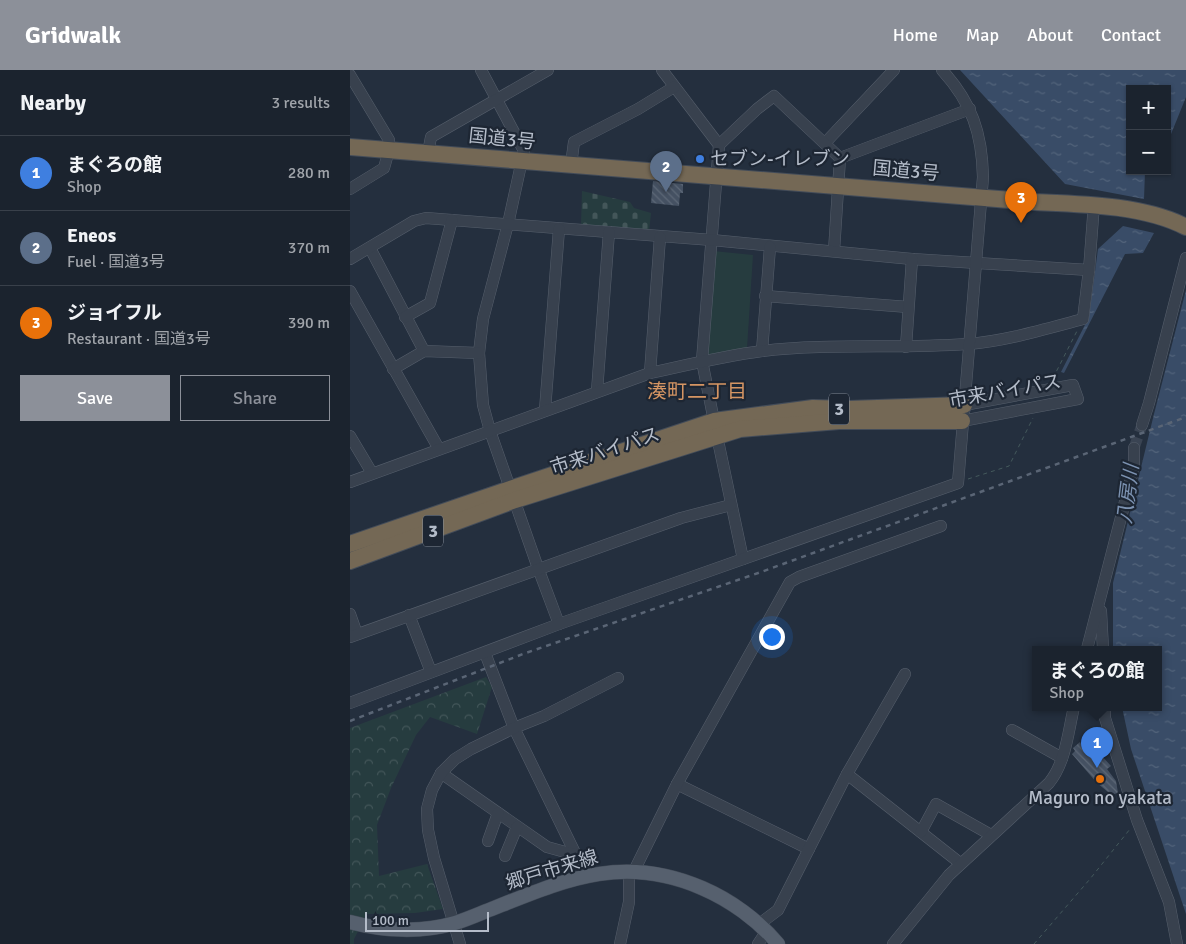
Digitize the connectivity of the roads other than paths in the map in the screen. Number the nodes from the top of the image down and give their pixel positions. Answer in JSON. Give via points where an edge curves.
{"nodes":[{"id":1,"x":481,"y":70,"type":"edge"},
{"id":2,"x":548,"y":70,"type":"edge"},
{"id":3,"x":894,"y":70,"type":"edge"},
{"id":4,"x":942,"y":70,"type":"edge"},
{"id":5,"x":665,"y":71,"type":"edge"},
{"id":6,"x":350,"y":75,"type":"edge"},
{"id":7,"x":674,"y":87,"type":"junction"},
{"id":8,"x":496,"y":99,"type":"junction"},
{"id":9,"x":970,"y":109,"type":"junction"},
{"id":10,"x":825,"y":143,"type":"junction"},
{"id":11,"x":719,"y":145,"type":"junction"},
{"id":12,"x":350,"y":147,"type":"edge"},
{"id":13,"x":389,"y":150,"type":"junction"},
{"id":14,"x":428,"y":153,"type":"junction"},
{"id":15,"x":840,"y":158,"type":"junction"},
{"id":16,"x":523,"y":162,"type":"junction"},
{"id":17,"x":571,"y":165,"type":"junction"},
{"id":18,"x":717,"y":176,"type":"junction"},
{"id":19,"x":838,"y":185,"type":"junction"},
{"id":20,"x":350,"y":188,"type":"edge"},
{"id":21,"x":980,"y":197,"type":"junction"},
{"id":22,"x":1096,"y":205,"type":"junction"},
{"id":23,"x":452,"y":220,"type":"junction"},
{"id":24,"x":508,"y":224,"type":"junction"},
{"id":25,"x":1186,"y":227,"type":"edge"},
{"id":26,"x":559,"y":229,"type":"junction"},
{"id":27,"x":609,"y":232,"type":"junction"},
{"id":28,"x":660,"y":237,"type":"junction"},
{"id":29,"x":712,"y":240,"type":"junction"},
{"id":30,"x":770,"y":247,"type":"junction"},
{"id":31,"x":370,"y":248,"type":"junction"},
{"id":32,"x":834,"y":251,"type":"junction"},
{"id":33,"x":1186,"y":258,"type":"edge"},
{"id":34,"x":350,"y":259,"type":"edge"},
{"id":35,"x":912,"y":259,"type":"junction"},
{"id":36,"x":974,"y":263,"type":"junction"},
{"id":37,"x":1089,"y":270,"type":"junction"},
{"id":38,"x":350,"y":291,"type":"edge"},
{"id":39,"x":765,"y":296,"type":"junction"},
{"id":40,"x":908,"y":307,"type":"junction"},
{"id":41,"x":405,"y":317,"type":"junction"},
{"id":42,"x":969,"y":344,"type":"junction"},
{"id":43,"x":906,"y":347,"type":"junction"},
{"id":44,"x":424,"y":350,"type":"junction"},
{"id":45,"x":762,"y":351,"type":"junction"},
{"id":46,"x":479,"y":354,"type":"junction"},
{"id":47,"x":702,"y":361,"type":"junction"},
{"id":48,"x":393,"y":369,"type":"junction"},
{"id":49,"x":650,"y":373,"type":"junction"},
{"id":50,"x":598,"y":391,"type":"junction"},
{"id":51,"x":545,"y":410,"type":"junction"},
{"id":52,"x":963,"y":413,"type":"junction"},
{"id":53,"x":1142,"y":425,"type":"tunnel mouth"},
{"id":54,"x":716,"y":428,"type":"junction"},
{"id":55,"x":490,"y":431,"type":"junction"},
{"id":56,"x":350,"y":436,"type":"edge"},
{"id":57,"x":1134,"y":448,"type":"tunnel mouth"},
{"id":58,"x":439,"y":449,"type":"junction"},
{"id":59,"x":372,"y":473,"type":"junction"},
{"id":60,"x":350,"y":482,"type":"edge"},
{"id":61,"x":512,"y":495,"type":"junction"},
{"id":62,"x":731,"y":505,"type":"junction"},
{"id":63,"x":941,"y":526,"type":"dead end"},
{"id":64,"x":350,"y":544,"type":"edge"},
{"id":65,"x":743,"y":559,"type":"junction"},
{"id":66,"x":350,"y":561,"type":"edge"},
{"id":67,"x":538,"y":568,"type":"junction"},
{"id":68,"x":1100,"y":600,"type":"junction"},
{"id":69,"x":350,"y":614,"type":"edge"},
{"id":70,"x":409,"y":615,"type":"junction"},
{"id":71,"x":559,"y":624,"type":"junction"},
{"id":72,"x":353,"y":635,"type":"edge"},
{"id":73,"x":1088,"y":646,"type":"edge"},
{"id":74,"x":1103,"y":646,"type":"edge"},
{"id":75,"x":485,"y":653,"type":"junction"},
{"id":76,"x":431,"y":672,"type":"junction"},
{"id":77,"x":906,"y":674,"type":"dead end"},
{"id":78,"x":618,"y":678,"type":"dead end"},
{"id":79,"x":350,"y":703,"type":"edge"},
{"id":80,"x":1073,"y":711,"type":"edge"},
{"id":81,"x":1105,"y":711,"type":"edge"},
{"id":82,"x":514,"y":728,"type":"junction"},
{"id":83,"x":1012,"y":730,"type":"dead end"},
{"id":84,"x":1062,"y":758,"type":"junction"},
{"id":85,"x":441,"y":773,"type":"junction"},
{"id":86,"x":847,"y":774,"type":"junction"},
{"id":87,"x":677,"y":784,"type":"junction"},
{"id":88,"x":498,"y":813,"type":"junction"},
{"id":89,"x":517,"y":826,"type":"junction"},
{"id":90,"x":921,"y":832,"type":"junction"},
{"id":91,"x":991,"y":835,"type":"junction"},
{"id":92,"x":488,"y":841,"type":"dead end"},
{"id":93,"x":809,"y":849,"type":"junction"},
{"id":94,"x":576,"y":855,"type":"junction"},
{"id":95,"x":505,"y":856,"type":"dead end"},
{"id":96,"x":960,"y":863,"type":"junction"},
{"id":97,"x":631,"y":871,"type":"junction"},
{"id":98,"x":588,"y":874,"type":"junction"},
{"id":99,"x":350,"y":922,"type":"edge"},
{"id":100,"x":454,"y":924,"type":"junction"},
{"id":101,"x":761,"y":934,"type":"edge"},
{"id":102,"x":460,"y":944,"type":"edge"},
{"id":103,"x":620,"y":944,"type":"edge"},
{"id":104,"x":778,"y":944,"type":"edge"},
{"id":105,"x":893,"y":944,"type":"edge"},
{"id":106,"x":1177,"y":944,"type":"edge"}],
"edges":[{"from":1,"to":8,"type":"street"},
{"from":2,"to":8,"type":"street"},
{"from":3,"to":10,"type":"street"},
{"from":4,"to":9,"type":"street"},
{"from":5,"to":7,"type":"street"},
{"from":6,"to":13,"type":"street","via":[[389,140]]},
{"from":7,"to":11,"type":"street"},
{"from":7,"to":17,"type":"street","via":[[574,142]]},
{"from":8,"to":14,"type":"street","via":[[431,137]]},
{"from":8,"to":16,"type":"street","via":[[524,151]]},
{"from":9,"to":15,"type":"street"},
{"from":9,"to":21,"type":"street","via":[[982,151]]},
{"from":10,"to":11,"type":"street","via":[[774,96]]},
{"from":10,"to":15,"type":"street"},
{"from":11,"to":18,"type":"street"},
{"from":12,"to":13,"type":"highway","name":"国道3号"},
{"from":13,"to":14,"type":"highway","name":"国道3号"},
{"from":13,"to":20,"type":"street","via":[[384,168]]},
{"from":14,"to":16,"type":"highway","name":"国道3号"},
{"from":15,"to":19,"type":"street"},
{"from":16,"to":17,"type":"highway","name":"国道3号"},
{"from":16,"to":24,"type":"street"},
{"from":17,"to":18,"type":"highway","name":"国道3号"},
{"from":18,"to":19,"type":"highway","name":"国道3号"},
{"from":18,"to":29,"type":"street"},
{"from":19,"to":21,"type":"highway","name":"国道3号"},
{"from":19,"to":32,"type":"street"},
{"from":21,"to":22,"type":"highway","name":"国道3号"},
{"from":21,"to":36,"type":"street"},
{"from":22,"to":25,"type":"highway","name":"国道3号","via":[[1159,216]]},
{"from":22,"to":37,"type":"street"},
{"from":23,"to":24,"type":"street"},
{"from":23,"to":31,"type":"street","via":[[426,218],[414,221]]},
{"from":23,"to":41,"type":"street","via":[[430,303]]},
{"from":24,"to":26,"type":"street"},
{"from":24,"to":46,"type":"street","via":[[483,319]]},
{"from":26,"to":27,"type":"street"},
{"from":26,"to":51,"type":"street"},
{"from":27,"to":28,"type":"street"},
{"from":27,"to":50,"type":"street"},
{"from":28,"to":29,"type":"street"},
{"from":28,"to":49,"type":"street"},
{"from":29,"to":30,"type":"street"},
{"from":29,"to":47,"type":"street"},
{"from":30,"to":32,"type":"street"},
{"from":30,"to":39,"type":"street"},
{"from":31,"to":34,"type":"street"},
{"from":31,"to":41,"type":"street"},
{"from":32,"to":35,"type":"street"},
{"from":33,"to":53,"type":"street"},
{"from":35,"to":36,"type":"street"},
{"from":35,"to":40,"type":"street"},
{"from":36,"to":37,"type":"street"},
{"from":36,"to":42,"type":"street"},
{"from":37,"to":42,"type":"street","via":[[1082,319],[1022,335]]},
{"from":38,"to":48,"type":"street"},
{"from":39,"to":40,"type":"street"},
{"from":39,"to":45,"type":"street"},
{"from":40,"to":43,"type":"street"},
{"from":41,"to":44,"type":"street"},
{"from":42,"to":43,"type":"street"},
{"from":42,"to":52,"type":"street"},
{"from":43,"to":45,"type":"street","via":[[809,347]]},
{"from":44,"to":46,"type":"street"},
{"from":44,"to":48,"type":"street"},
{"from":45,"to":47,"type":"street"},
{"from":46,"to":55,"type":"street"},
{"from":47,"to":49,"type":"street"},
{"from":47,"to":54,"type":"street"},
{"from":48,"to":58,"type":"street"},
{"from":49,"to":50,"type":"street"},
{"from":50,"to":51,"type":"street"},
{"from":51,"to":55,"type":"street"},
{"from":52,"to":52,"type":"street","name":"市来バイパス","number":"3","via":[[1073,385],[1078,399]]},
{"from":52,"to":54,"type":"highway","name":"市来バイパス","number":"3"},
{"from":52,"to":65,"type":"street","via":[[958,483]]},
{"from":54,"to":61,"type":"highway","name":"市来バイパス","number":"3"},
{"from":54,"to":62,"type":"street"},
{"from":55,"to":58,"type":"street"},
{"from":55,"to":61,"type":"street"},
{"from":56,"to":59,"type":"street"},
{"from":57,"to":68,"type":"street","via":[[1134,467]]},
{"from":58,"to":59,"type":"street"},
{"from":59,"to":60,"type":"street"},
{"from":61,"to":64,"type":"highway","name":"市来バイパス","number":"3"},
{"from":61,"to":66,"type":"highway","name":"市来バイパス","number":"3"},
{"from":61,"to":67,"type":"street"},
{"from":62,"to":65,"type":"street"},
{"from":62,"to":67,"type":"street","via":[[681,518]]},
{"from":63,"to":87,"type":"street","via":[[790,582]]},
{"from":65,"to":71,"type":"street"},
{"from":67,"to":70,"type":"street"},
{"from":67,"to":71,"type":"street"},
{"from":68,"to":73,"type":"street"},
{"from":68,"to":74,"type":"street"},
{"from":69,"to":72,"type":"street"},
{"from":70,"to":72,"type":"street"},
{"from":70,"to":76,"type":"street"},
{"from":71,"to":75,"type":"street"},
{"from":75,"to":76,"type":"street"},
{"from":75,"to":82,"type":"street"},
{"from":76,"to":79,"type":"street"},
{"from":77,"to":86,"type":"street"},
{"from":78,"to":82,"type":"street"},
{"from":80,"to":84,"type":"street"},
{"from":81,"to":106,"type":"street","via":[[1137,820],[1169,902]]},
{"from":82,"to":85,"type":"street","via":[[463,754]]},
{"from":82,"to":94,"type":"street"},
{"from":83,"to":84,"type":"street"},
{"from":84,"to":91,"type":"street","via":[[1049,783]]},
{"from":85,"to":88,"type":"street"},
{"from":85,"to":100,"type":"street","via":[[427,810],[428,830]]},
{"from":86,"to":90,"type":"street"},
{"from":86,"to":93,"type":"street"},
{"from":87,"to":93,"type":"street"},
{"from":87,"to":97,"type":"street"},
{"from":88,"to":89,"type":"street"},
{"from":88,"to":92,"type":"street"},
{"from":89,"to":94,"type":"street","via":[[547,847]]},
{"from":89,"to":95,"type":"street"},
{"from":90,"to":91,"type":"street","via":[[936,804]]},
{"from":90,"to":96,"type":"street"},
{"from":91,"to":96,"type":"street"},
{"from":93,"to":101,"type":"street","via":[[778,910]]},
{"from":94,"to":98,"type":"street"},
{"from":96,"to":105,"type":"street"},
{"from":97,"to":98,"type":"main road","name":"郷戸市来線"},
{"from":97,"to":101,"type":"main road","name":"郷戸市来線","via":[[686,881],[715,894],[741,910]]},
{"from":97,"to":103,"type":"street","via":[[629,902]]},
{"from":98,"to":100,"type":"main road","name":"郷戸市来線"},
{"from":99,"to":100,"type":"main road","name":"郷戸市来線","via":[[400,929]]},
{"from":100,"to":102,"type":"street"},
{"from":101,"to":104,"type":"main road","name":"郷戸市来線"}]}
